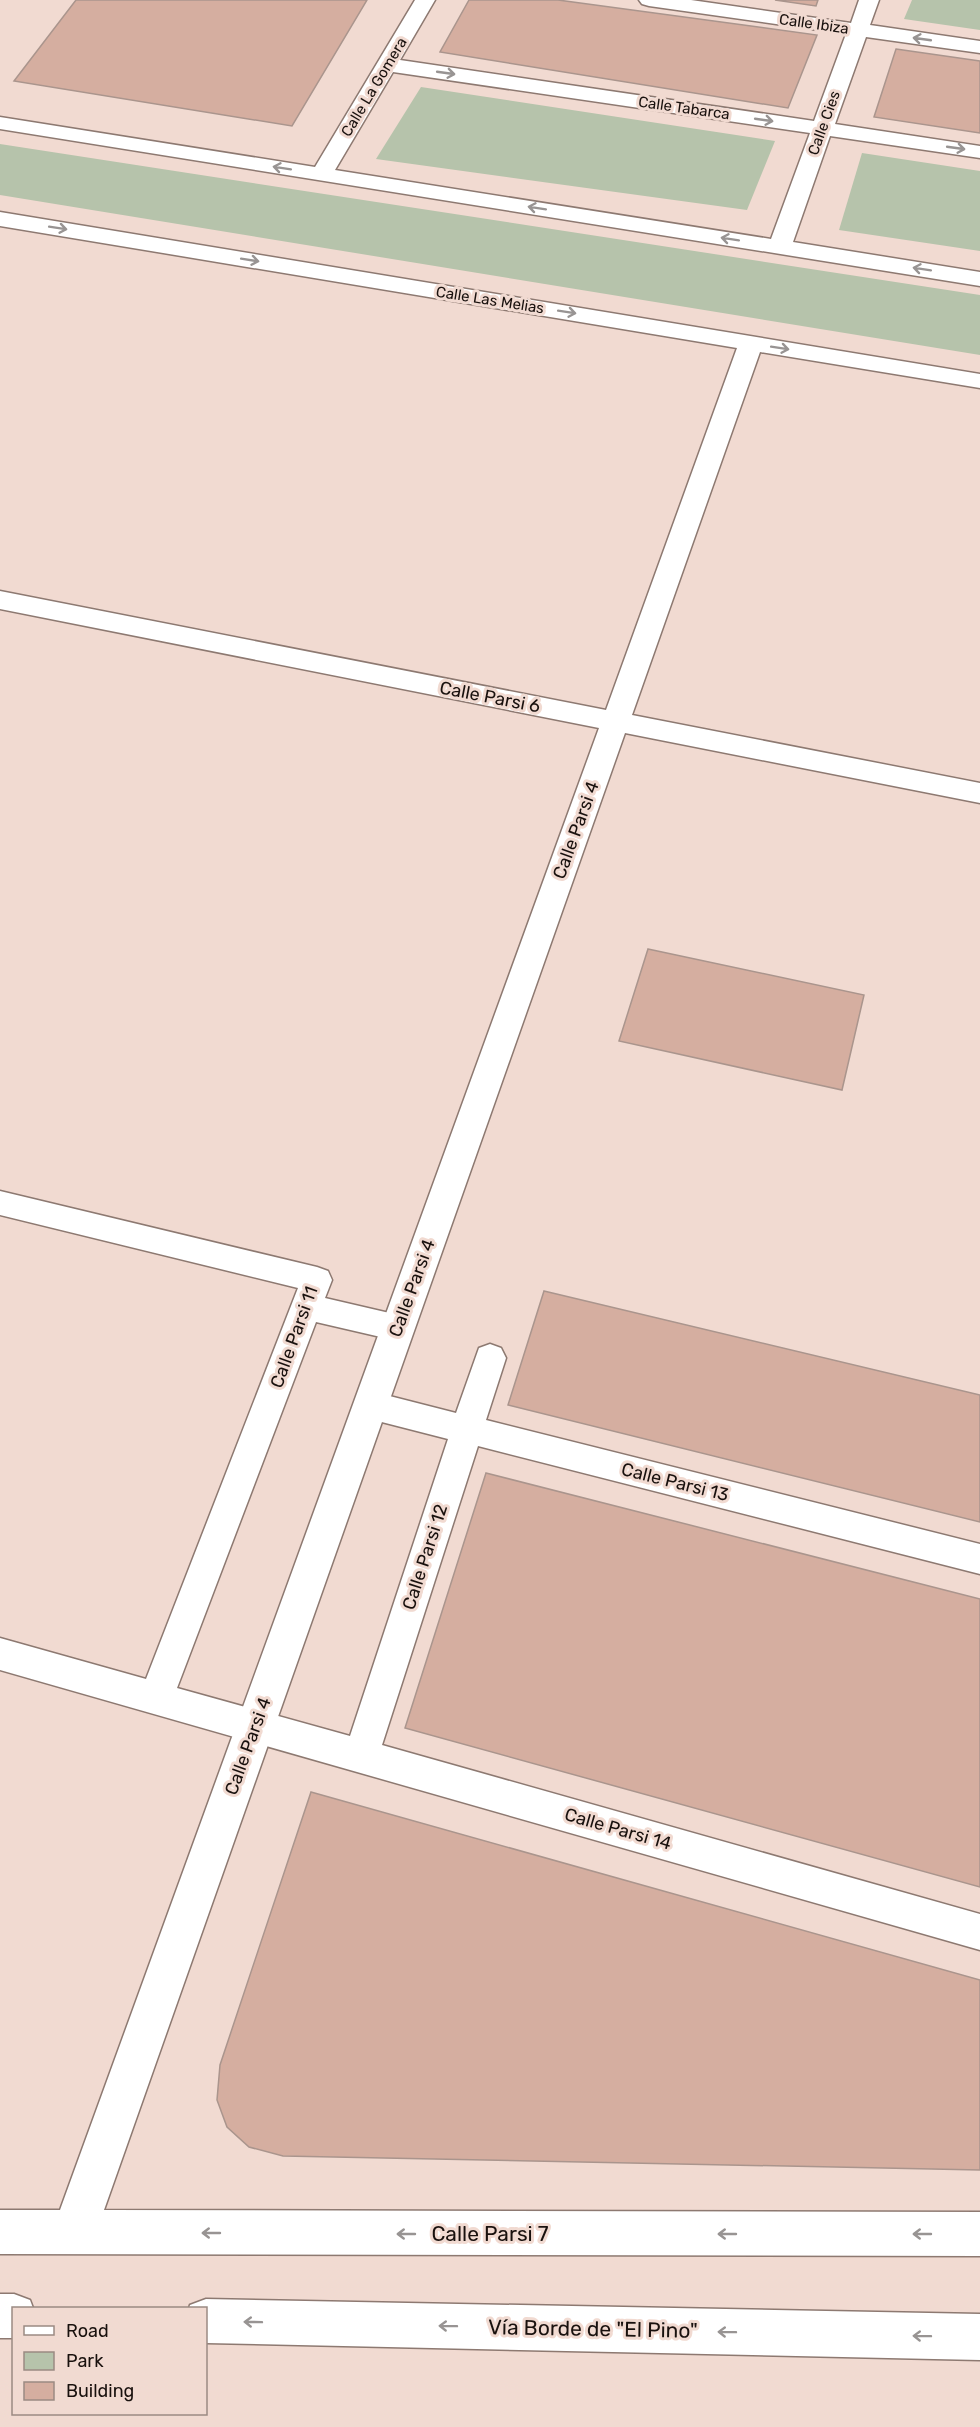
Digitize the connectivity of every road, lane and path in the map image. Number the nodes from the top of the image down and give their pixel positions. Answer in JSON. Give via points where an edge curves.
{"nodes":[{"id":1,"x":425,"y":0,"type":"edge"},
{"id":2,"x":649,"y":0,"type":"edge"},
{"id":3,"x":869,"y":0,"type":"edge"},
{"id":4,"x":858,"y":30,"type":"junction"},
{"id":5,"x":980,"y":47,"type":"edge"},
{"id":6,"x":388,"y":65,"type":"junction"},
{"id":7,"x":0,"y":123,"type":"edge"},
{"id":8,"x":822,"y":128,"type":"junction"},
{"id":9,"x":980,"y":152,"type":"edge"},
{"id":10,"x":322,"y":174,"type":"junction"},
{"id":11,"x":0,"y":219,"type":"edge"},
{"id":12,"x":780,"y":246,"type":"junction"},
{"id":13,"x":980,"y":279,"type":"edge"},
{"id":14,"x":751,"y":343,"type":"junction"},
{"id":15,"x":980,"y":381,"type":"edge"},
{"id":16,"x":0,"y":600,"type":"edge"},
{"id":17,"x":615,"y":722,"type":"junction"},
{"id":18,"x":980,"y":793,"type":"edge"},
{"id":19,"x":0,"y":1203,"type":"edge"},
{"id":20,"x":307,"y":1307,"type":"junction"},
{"id":21,"x":398,"y":1328,"type":"junction"},
{"id":22,"x":490,"y":1358,"type":"dead end"},
{"id":23,"x":370,"y":1405,"type":"junction"},
{"id":24,"x":466,"y":1430,"type":"junction"},
{"id":25,"x":980,"y":1558,"type":"edge"},
{"id":26,"x":0,"y":1654,"type":"edge"},
{"id":27,"x":156,"y":1698,"type":"junction"},
{"id":28,"x":255,"y":1727,"type":"junction"},
{"id":29,"x":361,"y":1757,"type":"junction"},
{"id":30,"x":980,"y":1932,"type":"edge"},
{"id":31,"x":0,"y":2232,"type":"edge"},
{"id":32,"x":74,"y":2233,"type":"junction"},
{"id":33,"x":980,"y":2234,"type":"edge"},
{"id":34,"x":207,"y":2320,"type":"edge"},
{"id":35,"x":980,"y":2337,"type":"edge"}],
"edges":[{"from":1,"to":6,"type":"street","name":"Calle La Gomera"},
{"from":2,"to":4,"type":"street","name":"Calle Ibiza"},
{"from":3,"to":4,"type":"street","name":"Calle Cies"},
{"from":5,"to":4,"type":"street","name":"Calle Ibiza","one_way":true},
{"from":4,"to":8,"type":"street","name":"Calle Cies"},
{"from":6,"to":8,"type":"street","name":"Calle Tabarca","one_way":true},
{"from":6,"to":10,"type":"street","name":"Calle La Gomera"},
{"from":10,"to":7,"type":"street","one_way":true},
{"from":8,"to":9,"type":"street","name":"Calle Tabarca","one_way":true},
{"from":8,"to":12,"type":"street","name":"Calle Cies"},
{"from":12,"to":10,"type":"street","one_way":true},
{"from":11,"to":14,"type":"street","name":"Calle Las Melias","one_way":true},
{"from":13,"to":12,"type":"street","one_way":true},
{"from":14,"to":15,"type":"street","name":"Calle Las Melias","one_way":true},
{"from":14,"to":17,"type":"street","name":"Calle Parsi 4"},
{"from":16,"to":17,"type":"street","name":"Calle Parsi 6"},
{"from":17,"to":18,"type":"street","name":"Calle Parsi 6"},
{"from":17,"to":21,"type":"street","name":"Calle Parsi 4"},
{"from":19,"to":20,"type":"lane","name":"Calle Parsi 11","via":[[317,1280]]},
{"from":20,"to":21,"type":"lane"},
{"from":20,"to":27,"type":"lane","name":"Calle Parsi 11"},
{"from":21,"to":23,"type":"street","name":"Calle Parsi 4"},
{"from":22,"to":24,"type":"lane","name":"Calle Parsi 12"},
{"from":23,"to":24,"type":"lane","name":"Calle Parsi 13"},
{"from":23,"to":28,"type":"street","name":"Calle Parsi 4"},
{"from":24,"to":25,"type":"lane","name":"Calle Parsi 13"},
{"from":24,"to":29,"type":"lane","name":"Calle Parsi 12"},
{"from":26,"to":27,"type":"lane"},
{"from":27,"to":28,"type":"lane"},
{"from":28,"to":29,"type":"lane","name":"Calle Parsi 14"},
{"from":28,"to":32,"type":"street","name":"Calle Parsi 4"},
{"from":29,"to":30,"type":"lane","name":"Calle Parsi 14"},
{"from":31,"to":32,"type":"street","name":"Calle Parsi 7"},
{"from":33,"to":32,"type":"street","name":"Calle Parsi 7","one_way":true},
{"from":35,"to":34,"type":"street","name":"Vía Borde de \"El Pino\"","one_way":true}]}
